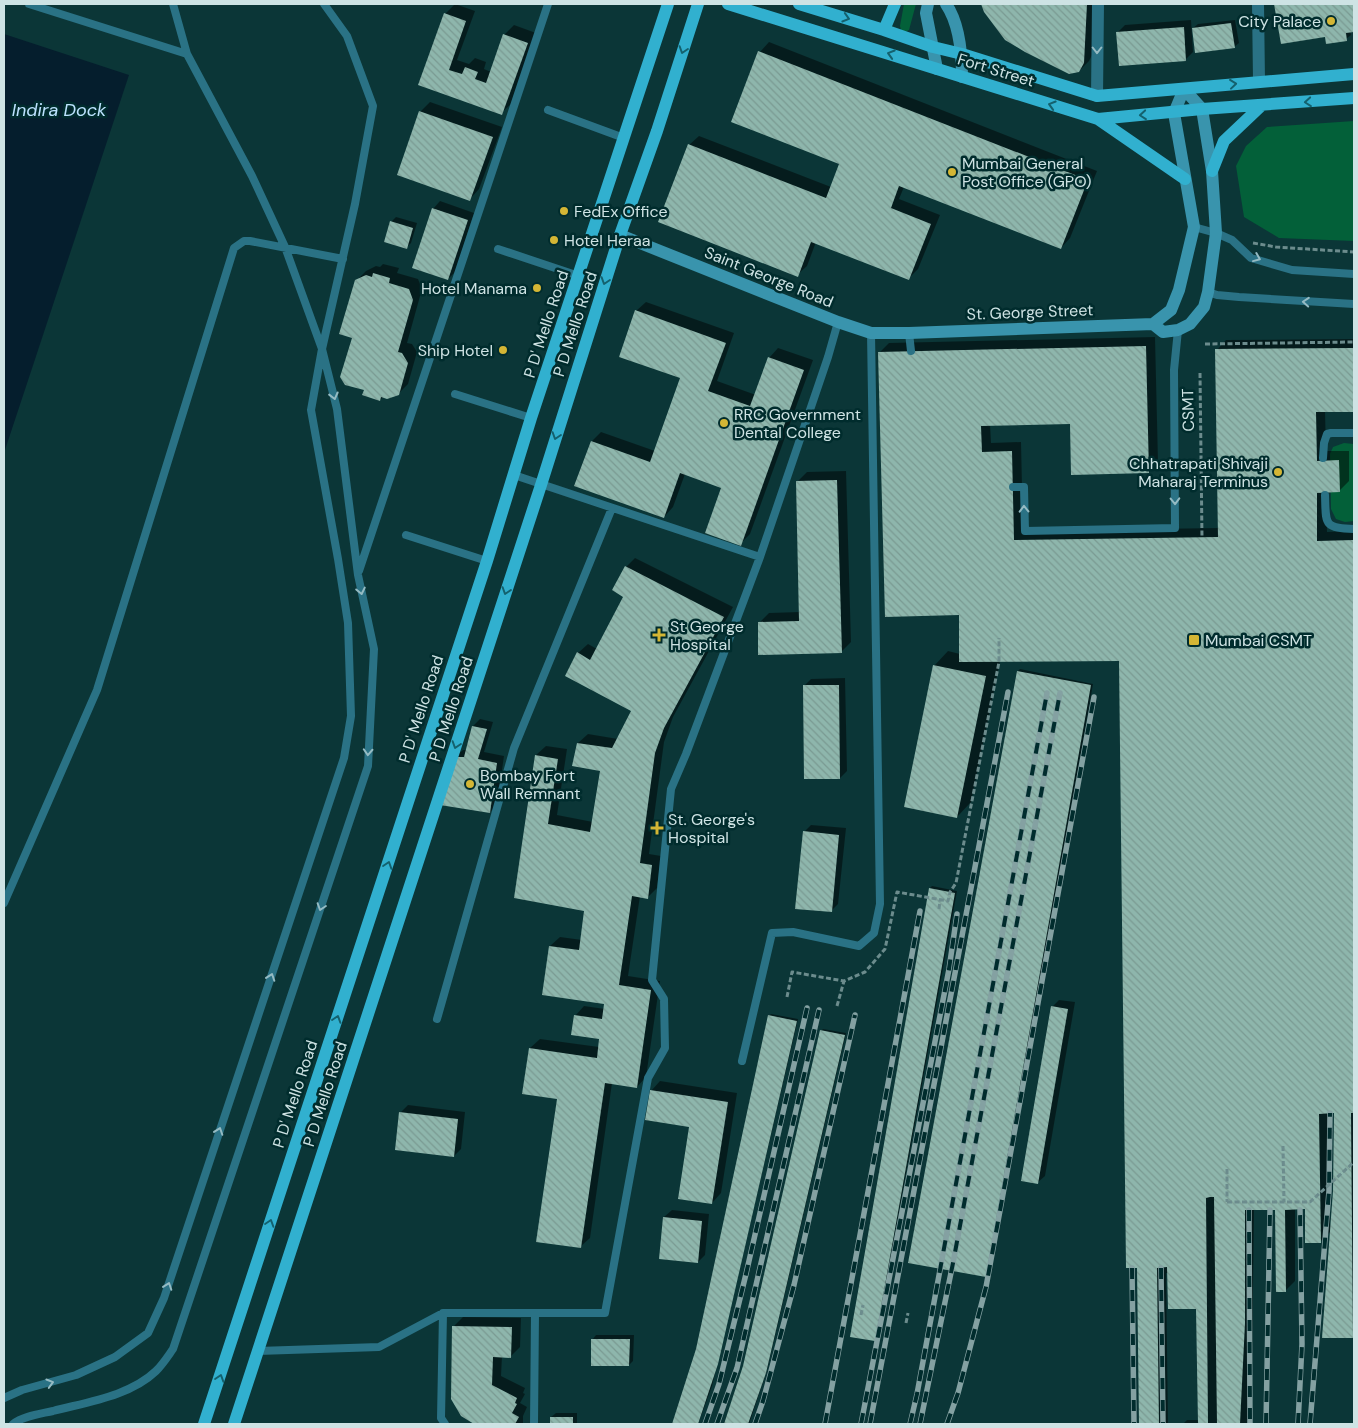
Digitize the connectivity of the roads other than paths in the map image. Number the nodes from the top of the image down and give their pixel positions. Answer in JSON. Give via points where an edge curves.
{"nodes":[{"id":1,"x":29,"y":4,"type":"edge"},
{"id":2,"x":172,"y":4,"type":"edge"},
{"id":3,"x":324,"y":4,"type":"edge"},
{"id":4,"x":548,"y":4,"type":"edge"},
{"id":5,"x":668,"y":4,"type":"edge"},
{"id":6,"x":698,"y":4,"type":"edge"},
{"id":7,"x":728,"y":4,"type":"edge"},
{"id":8,"x":799,"y":4,"type":"edge"},
{"id":9,"x":895,"y":4,"type":"edge"},
{"id":10,"x":928,"y":4,"type":"edge"},
{"id":11,"x":946,"y":4,"type":"edge"},
{"id":12,"x":1098,"y":4,"type":"edge"},
{"id":13,"x":1258,"y":4,"type":"edge"},
{"id":14,"x":884,"y":30,"type":"junction"},
{"id":15,"x":933,"y":47,"type":"junction"},
{"id":16,"x":188,"y":54,"type":"junction"},
{"id":17,"x":962,"y":54,"type":"junction"},
{"id":18,"x":937,"y":69,"type":"junction"},
{"id":19,"x":1354,"y":74,"type":"edge"},
{"id":20,"x":962,"y":77,"type":"junction"},
{"id":21,"x":1259,"y":81,"type":"junction"},
{"id":22,"x":1184,"y":89,"type":"junction"},
{"id":23,"x":1097,"y":96,"type":"junction"},
{"id":24,"x":1354,"y":98,"type":"edge"},
{"id":25,"x":1261,"y":106,"type":"junction"},
{"id":26,"x":1202,"y":109,"type":"junction"},
{"id":27,"x":548,"y":110,"type":"dead end"},
{"id":28,"x":1174,"y":113,"type":"junction"},
{"id":29,"x":1098,"y":119,"type":"junction"},
{"id":30,"x":624,"y":138,"type":"junction"},
{"id":31,"x":1212,"y":171,"type":"junction"},
{"id":32,"x":1185,"y":180,"type":"junction"},
{"id":33,"x":1194,"y":227,"type":"junction"},
{"id":34,"x":1216,"y":233,"type":"junction"},
{"id":35,"x":620,"y":234,"type":"junction"},
{"id":36,"x":285,"y":246,"type":"junction"},
{"id":37,"x":498,"y":250,"type":"dead end"},
{"id":38,"x":343,"y":259,"type":"junction"},
{"id":39,"x":1354,"y":274,"type":"edge"},
{"id":40,"x":579,"y":276,"type":"junction"},
{"id":41,"x":1208,"y":292,"type":"junction"},
{"id":42,"x":1354,"y":304,"type":"edge"},
{"id":43,"x":838,"y":322,"type":"junction"},
{"id":44,"x":1153,"y":324,"type":"junction"},
{"id":45,"x":1178,"y":330,"type":"junction"},
{"id":46,"x":871,"y":333,"type":"junction"},
{"id":47,"x":909,"y":333,"type":"junction"},
{"id":48,"x":322,"y":348,"type":"junction"},
{"id":49,"x":911,"y":351,"type":"dead end"},
{"id":50,"x":455,"y":394,"type":"dead end"},
{"id":51,"x":531,"y":418,"type":"junction"},
{"id":52,"x":1354,"y":433,"type":"edge"},
{"id":53,"x":1323,"y":458,"type":"dead end"},
{"id":54,"x":514,"y":475,"type":"junction"},
{"id":55,"x":541,"y":485,"type":"junction"},
{"id":56,"x":1013,"y":487,"type":"dead end"},
{"id":57,"x":1325,"y":495,"type":"dead end"},
{"id":58,"x":612,"y":508,"type":"junction"},
{"id":59,"x":1354,"y":529,"type":"edge"},
{"id":60,"x":406,"y":535,"type":"dead end"},
{"id":61,"x":760,"y":557,"type":"junction"},
{"id":62,"x":487,"y":561,"type":"junction"},
{"id":63,"x":358,"y":575,"type":"junction"},
{"id":64,"x":4,"y":902,"type":"edge"},
{"id":65,"x":437,"y":1018,"type":"dead end"},
{"id":66,"x":742,"y":1061,"type":"dead end"},
{"id":67,"x":443,"y":1313,"type":"junction"},
{"id":68,"x":535,"y":1313,"type":"junction"},
{"id":69,"x":258,"y":1351,"type":"junction"},
{"id":70,"x":4,"y":1398,"type":"edge"},
{"id":71,"x":12,"y":1424,"type":"edge"},
{"id":72,"x":204,"y":1424,"type":"edge"},
{"id":73,"x":234,"y":1424,"type":"edge"},
{"id":74,"x":445,"y":1424,"type":"edge"},
{"id":75,"x":534,"y":1424,"type":"edge"}],
"edges":[{"from":1,"to":16,"type":"lane"},
{"from":2,"to":16,"type":"lane"},
{"from":3,"to":38,"type":"lane","via":[[347,36],[374,106]]},
{"from":4,"to":63,"type":"lane"},
{"from":5,"to":30,"type":"main road","name":"P D' Mello Road"},
{"from":6,"to":35,"type":"main road","name":"P D Mello Road","one_way":true},
{"from":18,"to":7,"type":"main road","name":"Fort Street","one_way":true},
{"from":8,"to":14,"type":"main road","name":"Fort Street","one_way":true},
{"from":9,"to":14,"type":"main road"},
{"from":10,"to":15,"type":"main road","via":[[926,13]]},
{"from":11,"to":17,"type":"main road"},
{"from":12,"to":23,"type":"street","one_way":true},
{"from":13,"to":21,"type":"street"},
{"from":14,"to":15,"type":"main road","name":"Fort Street"},
{"from":15,"to":17,"type":"main road","name":"Fort Street"},
{"from":15,"to":18,"type":"main road"},
{"from":16,"to":36,"type":"lane"},
{"from":17,"to":20,"type":"main road"},
{"from":17,"to":23,"type":"main road","name":"Fort Street"},
{"from":18,"to":20,"type":"main road","name":"Fort Street"},
{"from":19,"to":21,"type":"main road","name":"Fort Street"},
{"from":29,"to":20,"type":"main road","name":"Fort Street","one_way":true},
{"from":22,"to":21,"type":"main road","name":"Fort Street","one_way":true},
{"from":22,"to":23,"type":"main road","name":"Fort Street"},
{"from":22,"to":26,"type":"main road"},
{"from":22,"to":28,"type":"main road"},
{"from":24,"to":25,"type":"main road","name":"Fort Street","one_way":true},
{"from":25,"to":26,"type":"main road","name":"Fort Street"},
{"from":25,"to":31,"type":"main road","via":[[1224,141]]},
{"from":26,"to":28,"type":"main road","name":"Fort Street"},
{"from":26,"to":31,"type":"main road"},
{"from":27,"to":30,"type":"lane"},
{"from":28,"to":29,"type":"main road","name":"Fort Street","one_way":true},
{"from":28,"to":32,"type":"main road"},
{"from":29,"to":32,"type":"main road"},
{"from":30,"to":40,"type":"main road","name":"P D' Mello Road"},
{"from":31,"to":34,"type":"main road"},
{"from":32,"to":33,"type":"main road"},
{"from":33,"to":34,"type":"lane"},
{"from":33,"to":44,"type":"main road","via":[[1171,310]]},
{"from":34,"to":39,"type":"lane","one_way":true,"via":[[1232,240],[1251,258],[1292,270]]},
{"from":34,"to":41,"type":"main road"},
{"from":35,"to":43,"type":"main road","name":"Saint George Road"},
{"from":35,"to":55,"type":"main road","name":"P D Mello Road","one_way":true},
{"from":36,"to":38,"type":"lane"},
{"from":36,"to":48,"type":"lane"},
{"from":36,"to":64,"type":"lane","via":[[244,241],[234,248],[97,690]]},
{"from":37,"to":40,"type":"lane"},
{"from":38,"to":48,"type":"lane"},
{"from":40,"to":51,"type":"main road","name":"P D' Mello Road"},
{"from":42,"to":41,"type":"lane","one_way":true,"via":[[1239,298]]},
{"from":41,"to":45,"type":"main road","via":[[1204,307],[1190,324]]},
{"from":43,"to":46,"type":"main road","name":"Saint George Road"},
{"from":43,"to":61,"type":"lane"},
{"from":44,"to":45,"type":"main road","via":[[1163,332]]},
{"from":44,"to":47,"type":"main road","name":"St. George Street"},
{"from":45,"to":56,"type":"lane","one_way":true,"via":[[1174,370],[1175,528],[1025,531],[1024,487]]},
{"from":46,"to":47,"type":"main road","name":"Saint George Road"},
{"from":46,"to":66,"type":"lane","via":[[880,904],[874,933],[859,946],[793,932],[772,934]]},
{"from":47,"to":49,"type":"lane"},
{"from":48,"to":63,"type":"lane","one_way":true,"via":[[339,422]]},
{"from":70,"to":48,"type":"lane","one_way":true,"via":[[76,1375],[115,1357],[148,1333],[164,1298],[344,758],[351,716],[348,623],[310,410]]},
{"from":50,"to":51,"type":"lane"},
{"from":51,"to":54,"type":"main road","name":"P D' Mello Road"},
{"from":52,"to":53,"type":"lane","via":[[1327,434]]},
{"from":54,"to":55,"type":"lane"},
{"from":54,"to":62,"type":"main road","name":"P D' Mello Road"},
{"from":55,"to":58,"type":"lane"},
{"from":55,"to":69,"type":"main road","name":"P D Mello Road","one_way":true},
{"from":57,"to":59,"type":"lane","via":[[1328,523],[1338,528]]},
{"from":58,"to":61,"type":"lane"},
{"from":58,"to":65,"type":"lane","via":[[514,748]]},
{"from":60,"to":62,"type":"lane"},
{"from":61,"to":68,"type":"lane","via":[[670,789],[652,980],[664,999],[665,1048],[648,1078],[605,1313]]},
{"from":72,"to":62,"type":"main road","name":"P D' Mello Road","one_way":true},
{"from":63,"to":71,"type":"lane","one_way":true,"via":[[374,648],[368,766],[173,1349],[156,1371],[137,1384]]},
{"from":67,"to":68,"type":"lane"},
{"from":67,"to":69,"type":"lane","via":[[379,1347]]},
{"from":67,"to":74,"type":"lane","via":[[441,1418]]},
{"from":68,"to":75,"type":"lane"},
{"from":69,"to":73,"type":"main road","name":"P D Mello Road"}]}
